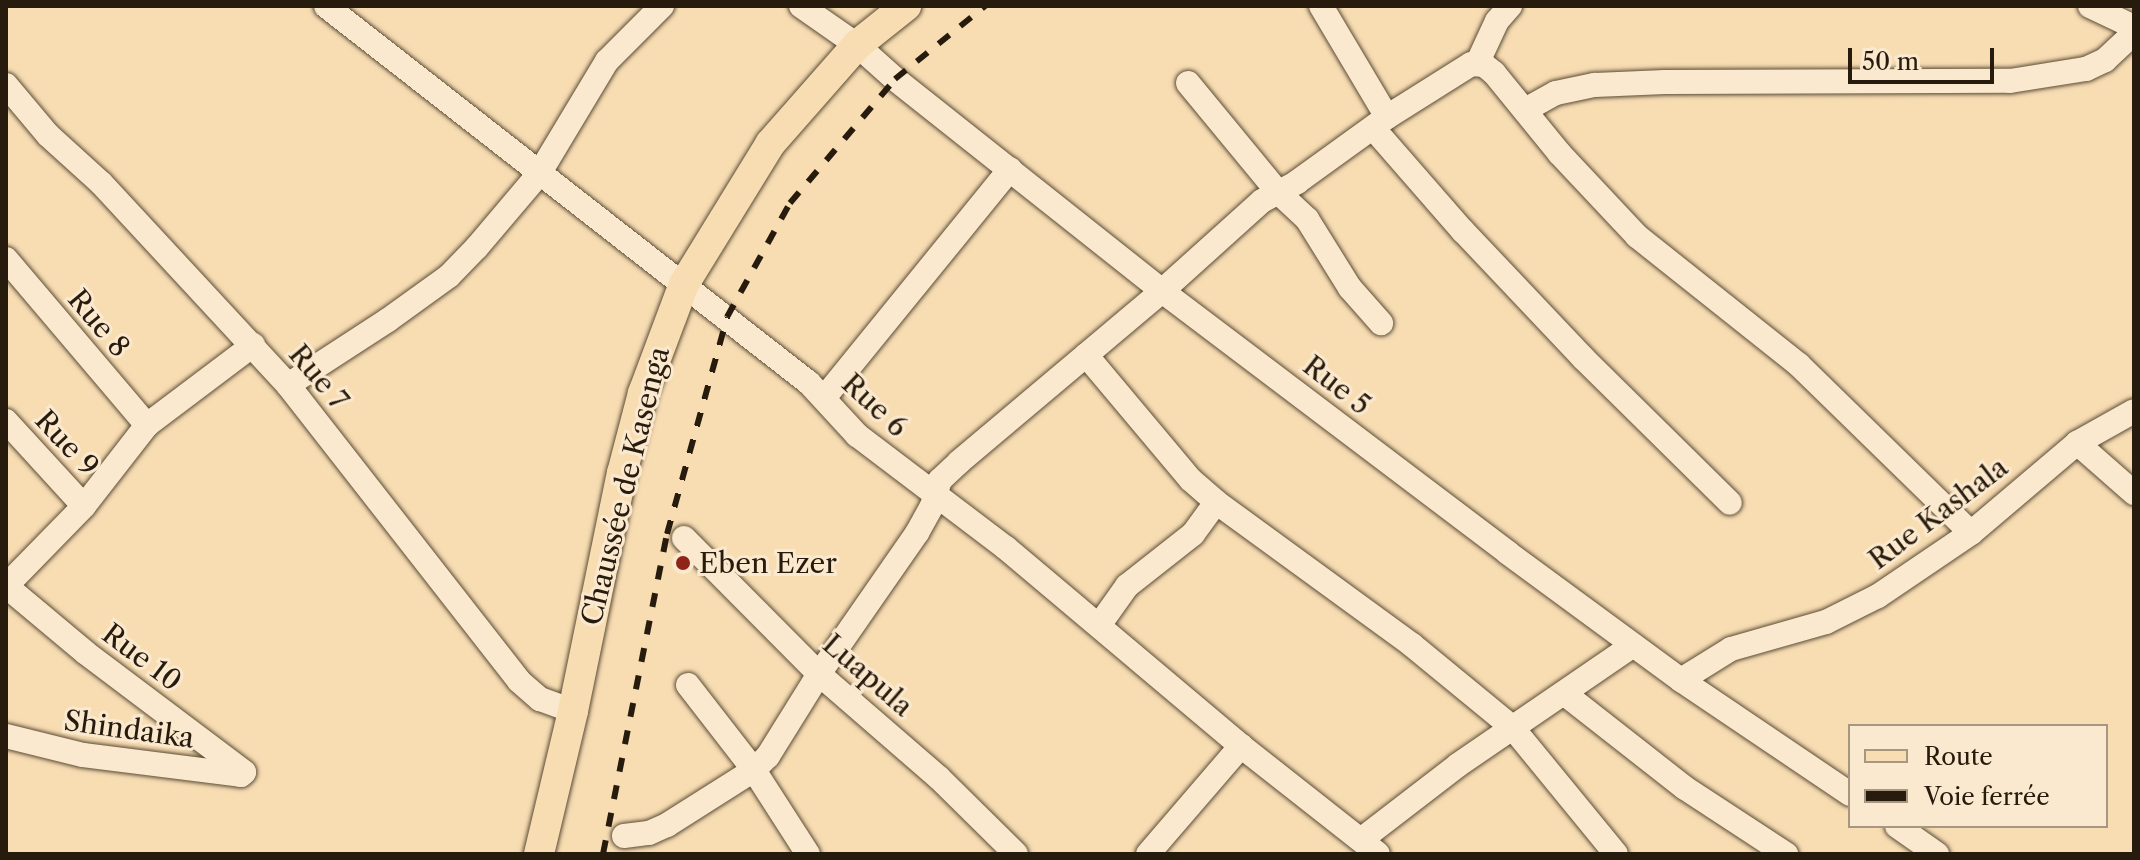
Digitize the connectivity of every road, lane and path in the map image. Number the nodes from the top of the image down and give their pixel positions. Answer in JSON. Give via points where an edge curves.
{"nodes":[{"id":1,"x":326,"y":6,"type":"edge"},
{"id":2,"x":662,"y":6,"type":"edge"},
{"id":3,"x":801,"y":6,"type":"edge"},
{"id":4,"x":906,"y":6,"type":"edge"},
{"id":5,"x":1321,"y":6,"type":"edge"},
{"id":6,"x":1510,"y":6,"type":"edge"},
{"id":7,"x":2090,"y":6,"type":"edge"},
{"id":8,"x":2134,"y":30,"type":"edge"},
{"id":9,"x":857,"y":45,"type":"junction"},
{"id":10,"x":1477,"y":64,"type":"junction"},
{"id":11,"x":1188,"y":83,"type":"dead end"},
{"id":12,"x":6,"y":85,"type":"edge"},
{"id":13,"x":1525,"y":110,"type":"junction"},
{"id":14,"x":1380,"y":122,"type":"junction"},
{"id":15,"x":1010,"y":169,"type":"junction"},
{"id":16,"x":539,"y":174,"type":"junction"},
{"id":17,"x":1278,"y":192,"type":"junction"},
{"id":18,"x":6,"y":259,"type":"edge"},
{"id":19,"x":684,"y":284,"type":"junction"},
{"id":20,"x":1162,"y":291,"type":"junction"},
{"id":21,"x":1381,"y":323,"type":"dead end"},
{"id":22,"x":253,"y":345,"type":"junction"},
{"id":23,"x":1086,"y":355,"type":"junction"},
{"id":24,"x":288,"y":385,"type":"junction"},
{"id":25,"x":824,"y":398,"type":"junction"},
{"id":26,"x":2134,"y":411,"type":"edge"},
{"id":27,"x":6,"y":421,"type":"edge"},
{"id":28,"x":147,"y":425,"type":"junction"},
{"id":29,"x":2077,"y":443,"type":"junction"},
{"id":30,"x":2134,"y":493,"type":"edge"},
{"id":31,"x":936,"y":495,"type":"junction"},
{"id":32,"x":1216,"y":502,"type":"junction"},
{"id":33,"x":1730,"y":503,"type":"dead end"},
{"id":34,"x":84,"y":506,"type":"junction"},
{"id":35,"x":1971,"y":533,"type":"junction"},
{"id":36,"x":684,"y":538,"type":"dead end"},
{"id":37,"x":6,"y":586,"type":"edge"},
{"id":38,"x":1100,"y":624,"type":"junction"},
{"id":39,"x":1633,"y":645,"type":"junction"},
{"id":40,"x":819,"y":674,"type":"junction"},
{"id":41,"x":1681,"y":680,"type":"junction"},
{"id":42,"x":688,"y":685,"type":"dead end"},
{"id":43,"x":1565,"y":694,"type":"junction"},
{"id":44,"x":573,"y":711,"type":"junction"},
{"id":45,"x":1512,"y":727,"type":"junction"},
{"id":46,"x":6,"y":736,"type":"edge"},
{"id":47,"x":1241,"y":746,"type":"junction"},
{"id":48,"x":754,"y":770,"type":"junction"},
{"id":49,"x":244,"y":772,"type":"joint"},
{"id":50,"x":1848,"y":793,"type":"edge"},
{"id":51,"x":1900,"y":828,"type":"edge"},
{"id":52,"x":624,"y":836,"type":"dead end"},
{"id":53,"x":1370,"y":847,"type":"edge"},
{"id":54,"x":539,"y":854,"type":"edge"},
{"id":55,"x":808,"y":854,"type":"edge"},
{"id":56,"x":1016,"y":854,"type":"edge"},
{"id":57,"x":1148,"y":854,"type":"edge"},
{"id":58,"x":1616,"y":854,"type":"edge"},
{"id":59,"x":1786,"y":854,"type":"edge"},
{"id":60,"x":1937,"y":854,"type":"edge"}],
"edges":[{"from":1,"to":16,"type":"street","name":"Rue 6"},
{"from":2,"to":16,"type":"street","via":[[607,61]]},
{"from":3,"to":9,"type":"street","name":"Rue 5"},
{"from":4,"to":9,"type":"main road","name":"Chaussée de Kasenga"},
{"from":5,"to":14,"type":"street"},
{"from":6,"to":10,"type":"street"},
{"from":7,"to":8,"type":"street"},
{"from":8,"to":13,"type":"street","via":[[2105,60],[2086,69],[2010,81],[1595,85],[1556,93]]},
{"from":9,"to":15,"type":"street","name":"Rue 5"},
{"from":9,"to":19,"type":"main road","name":"Chaussée de Kasenga","via":[[770,144]]},
{"from":10,"to":13,"type":"street","via":[[1494,73]]},
{"from":10,"to":14,"type":"street"},
{"from":11,"to":17,"type":"street"},
{"from":12,"to":22,"type":"street","name":"Rue 7"},
{"from":13,"to":35,"type":"street","via":[[1637,236],[1799,365]]},
{"from":14,"to":17,"type":"street"},
{"from":14,"to":33,"type":"street","via":[[1463,231]]},
{"from":15,"to":20,"type":"street","name":"Rue 5"},
{"from":15,"to":25,"type":"street"},
{"from":16,"to":19,"type":"street","name":"Rue 6"},
{"from":16,"to":24,"type":"street","via":[[449,276]]},
{"from":17,"to":20,"type":"street"},
{"from":17,"to":21,"type":"street","via":[[1307,219],[1350,288]]},
{"from":18,"to":28,"type":"street","name":"Rue 8"},
{"from":19,"to":25,"type":"street","name":"Rue 6"},
{"from":19,"to":44,"type":"main road","name":"Chaussée de Kasenga","via":[[643,393]]},
{"from":20,"to":23,"type":"street"},
{"from":20,"to":39,"type":"street","name":"Rue 5"},
{"from":22,"to":24,"type":"street","name":"Rue 7"},
{"from":22,"to":28,"type":"street"},
{"from":23,"to":31,"type":"street","via":[[949,471]]},
{"from":23,"to":32,"type":"street","via":[[1191,480]]},
{"from":24,"to":44,"type":"street","name":"Rue 7","via":[[519,681],[540,699]]},
{"from":25,"to":31,"type":"street","name":"Rue 6","via":[[857,435]]},
{"from":26,"to":29,"type":"street","name":"Rue Kashala"},
{"from":27,"to":34,"type":"street","name":"Rue 9"},
{"from":28,"to":34,"type":"street"},
{"from":29,"to":30,"type":"street"},
{"from":29,"to":35,"type":"street","name":"Rue Kashala"},
{"from":31,"to":38,"type":"street","name":"Rue 6"},
{"from":31,"to":40,"type":"street","via":[[917,533]]},
{"from":32,"to":38,"type":"street","via":[[1193,534],[1127,586]]},
{"from":32,"to":45,"type":"street","via":[[1412,645]]},
{"from":34,"to":37,"type":"street"},
{"from":35,"to":41,"type":"street","name":"Rue Kashala","via":[[1853,609],[1826,622],[1741,645]]},
{"from":36,"to":40,"type":"street","name":"Luapula"},
{"from":37,"to":49,"type":"street","name":"Rue 10"},
{"from":38,"to":47,"type":"street","name":"Rue 6"},
{"from":39,"to":41,"type":"street","name":"Rue 5"},
{"from":39,"to":43,"type":"street"},
{"from":40,"to":48,"type":"street","via":[[777,744]]},
{"from":40,"to":56,"type":"street","name":"Luapula","via":[[928,768]]},
{"from":41,"to":50,"type":"street","name":"Rue 5"},
{"from":42,"to":48,"type":"street"},
{"from":43,"to":45,"type":"street"},
{"from":43,"to":59,"type":"street","via":[[1685,788]]},
{"from":44,"to":54,"type":"main road","name":"Chaussée de Kasenga"},
{"from":45,"to":53,"type":"street","via":[[1397,810]]},
{"from":45,"to":58,"type":"street"},
{"from":46,"to":49,"type":"street","name":"Shindaika","via":[[83,755]]},
{"from":47,"to":53,"type":"street","name":"Rue 6"},
{"from":47,"to":57,"type":"street"},
{"from":48,"to":52,"type":"street","via":[[667,825]]},
{"from":48,"to":55,"type":"street"},
{"from":51,"to":60,"type":"street"}]}
